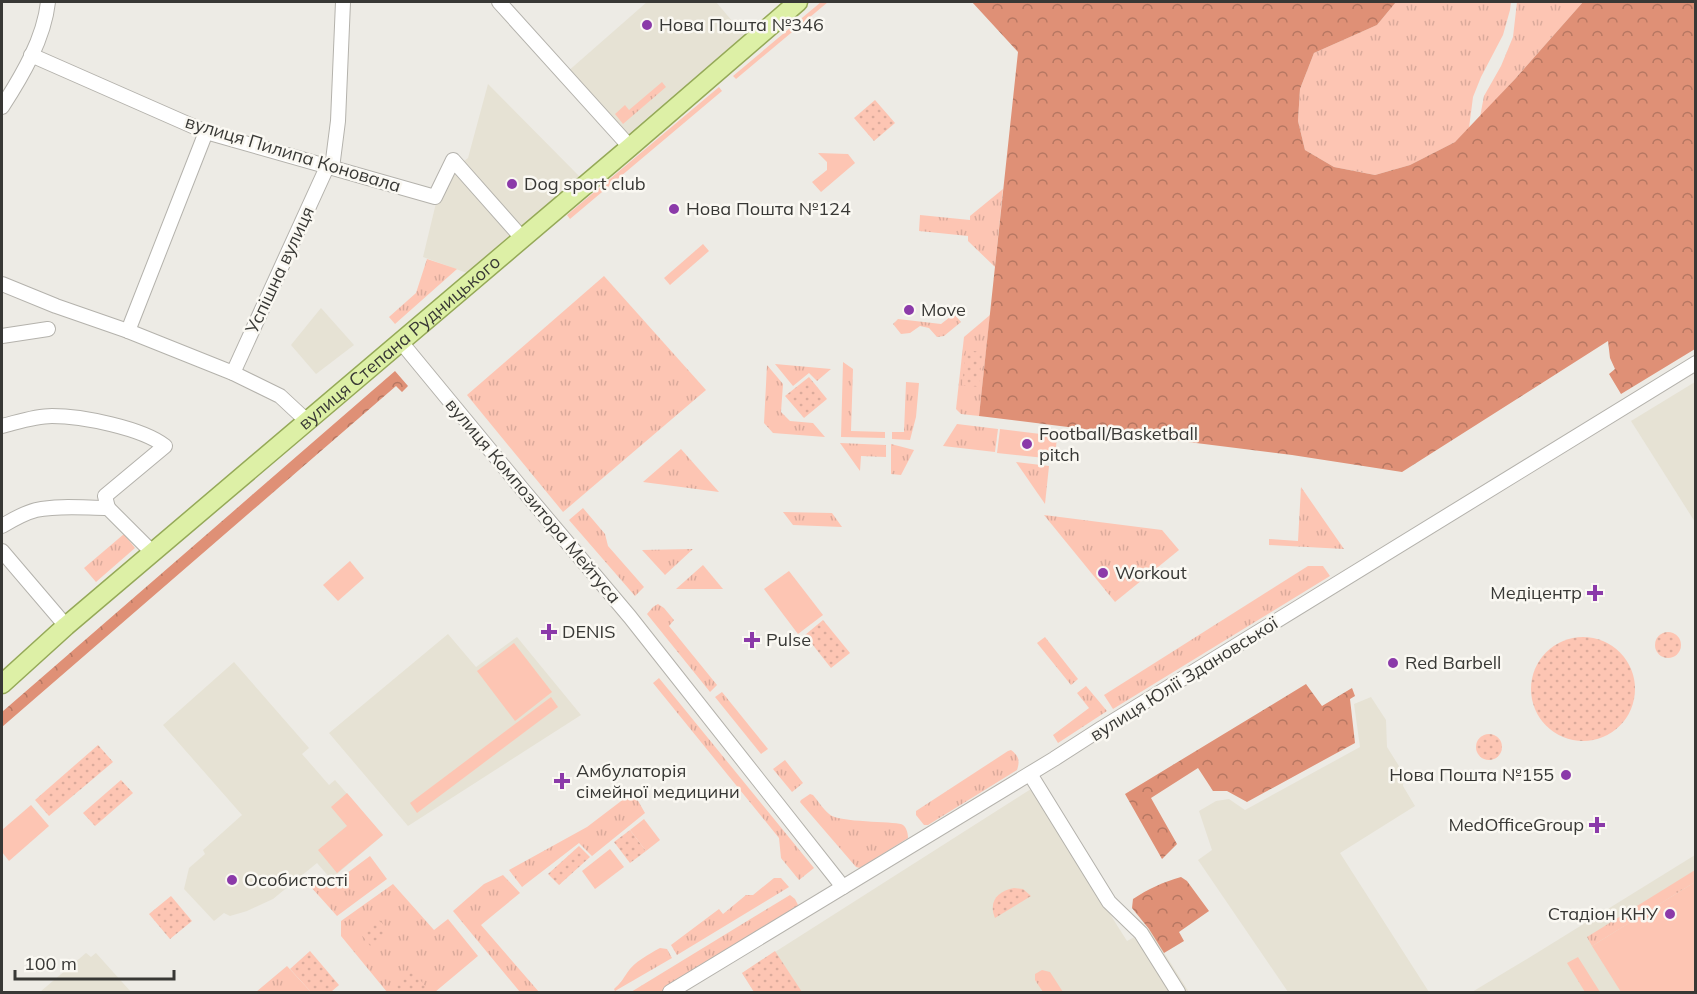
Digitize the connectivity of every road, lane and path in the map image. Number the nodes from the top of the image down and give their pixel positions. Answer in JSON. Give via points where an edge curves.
{"nodes":[{"id":1,"x":48,"y":2,"type":"edge"},
{"id":2,"x":343,"y":2,"type":"edge"},
{"id":3,"x":499,"y":2,"type":"edge"},
{"id":4,"x":798,"y":2,"type":"edge"},
{"id":5,"x":31,"y":55,"type":"junction"},
{"id":6,"x":2,"y":107,"type":"edge"},
{"id":7,"x":206,"y":132,"type":"junction"},
{"id":8,"x":630,"y":147,"type":"junction"},
{"id":9,"x":329,"y":167,"type":"junction"},
{"id":10,"x":518,"y":233,"type":"junction"},
{"id":11,"x":2,"y":284,"type":"edge"},
{"id":12,"x":48,"y":329,"type":"dead end"},
{"id":13,"x":128,"y":331,"type":"junction"},
{"id":14,"x":2,"y":336,"type":"edge"},
{"id":15,"x":401,"y":342,"type":"junction"},
{"id":16,"x":1695,"y":363,"type":"edge"},
{"id":17,"x":233,"y":373,"type":"junction"},
{"id":18,"x":308,"y":422,"type":"junction"},
{"id":19,"x":2,"y":426,"type":"edge"},
{"id":20,"x":108,"y":508,"type":"junction"},
{"id":21,"x":2,"y":526,"type":"edge"},
{"id":22,"x":2,"y":551,"type":"edge"},
{"id":23,"x":153,"y":553,"type":"junction"},
{"id":24,"x":66,"y":626,"type":"junction"},
{"id":25,"x":2,"y":684,"type":"edge"},
{"id":26,"x":1030,"y":774,"type":"junction"},
{"id":27,"x":843,"y":887,"type":"junction"},
{"id":28,"x":670,"y":993,"type":"edge"},
{"id":29,"x":1178,"y":993,"type":"edge"}],
"edges":[{"from":1,"to":5,"type":"street"},
{"from":2,"to":9,"type":"street","name":"Успішна вулиця","via":[[338,121]]},
{"from":3,"to":8,"type":"street"},
{"from":4,"to":8,"type":"main road","name":"вулиця Степана Рудницького"},
{"from":5,"to":6,"type":"street"},
{"from":5,"to":7,"type":"street","name":"вулиця Пилипа Коновала"},
{"from":7,"to":9,"type":"street","name":"вулиця Пилипа Коновала"},
{"from":7,"to":13,"type":"street"},
{"from":8,"to":10,"type":"main road","name":"вулиця Степана Рудницького"},
{"from":9,"to":10,"type":"street","name":"вулиця Пилипа Коновала","via":[[435,197],[453,160]]},
{"from":9,"to":17,"type":"street","name":"Успішна вулиця"},
{"from":10,"to":15,"type":"main road","name":"вулиця Степана Рудницького"},
{"from":11,"to":13,"type":"street"},
{"from":12,"to":14,"type":"street"},
{"from":13,"to":17,"type":"street"},
{"from":15,"to":18,"type":"main road","name":"вулиця Степана Рудницького"},
{"from":15,"to":27,"type":"street","name":"вулиця Композитора Мейтуса","via":[[630,617]]},
{"from":16,"to":26,"type":"street","name":"вулиця Юлії Здановської"},
{"from":17,"to":18,"type":"street","via":[[280,396]]},
{"from":18,"to":23,"type":"main road","name":"вулиця Степана Рудницького"},
{"from":19,"to":20,"type":"street","via":[[50,416],[74,418],[113,425],[158,440],[165,446],[105,496]]},
{"from":20,"to":21,"type":"street","via":[[38,509]]},
{"from":20,"to":23,"type":"street"},
{"from":22,"to":24,"type":"street"},
{"from":23,"to":24,"type":"main road","name":"вулиця Степана Рудницького"},
{"from":24,"to":25,"type":"main road","name":"вулиця Степана Рудницького"},
{"from":26,"to":27,"type":"street","name":"вулиця Юлії Здановської"},
{"from":26,"to":29,"type":"street","via":[[1109,902],[1141,933]]},
{"from":27,"to":28,"type":"street","name":"вулиця Юлії Здановської"}]}
